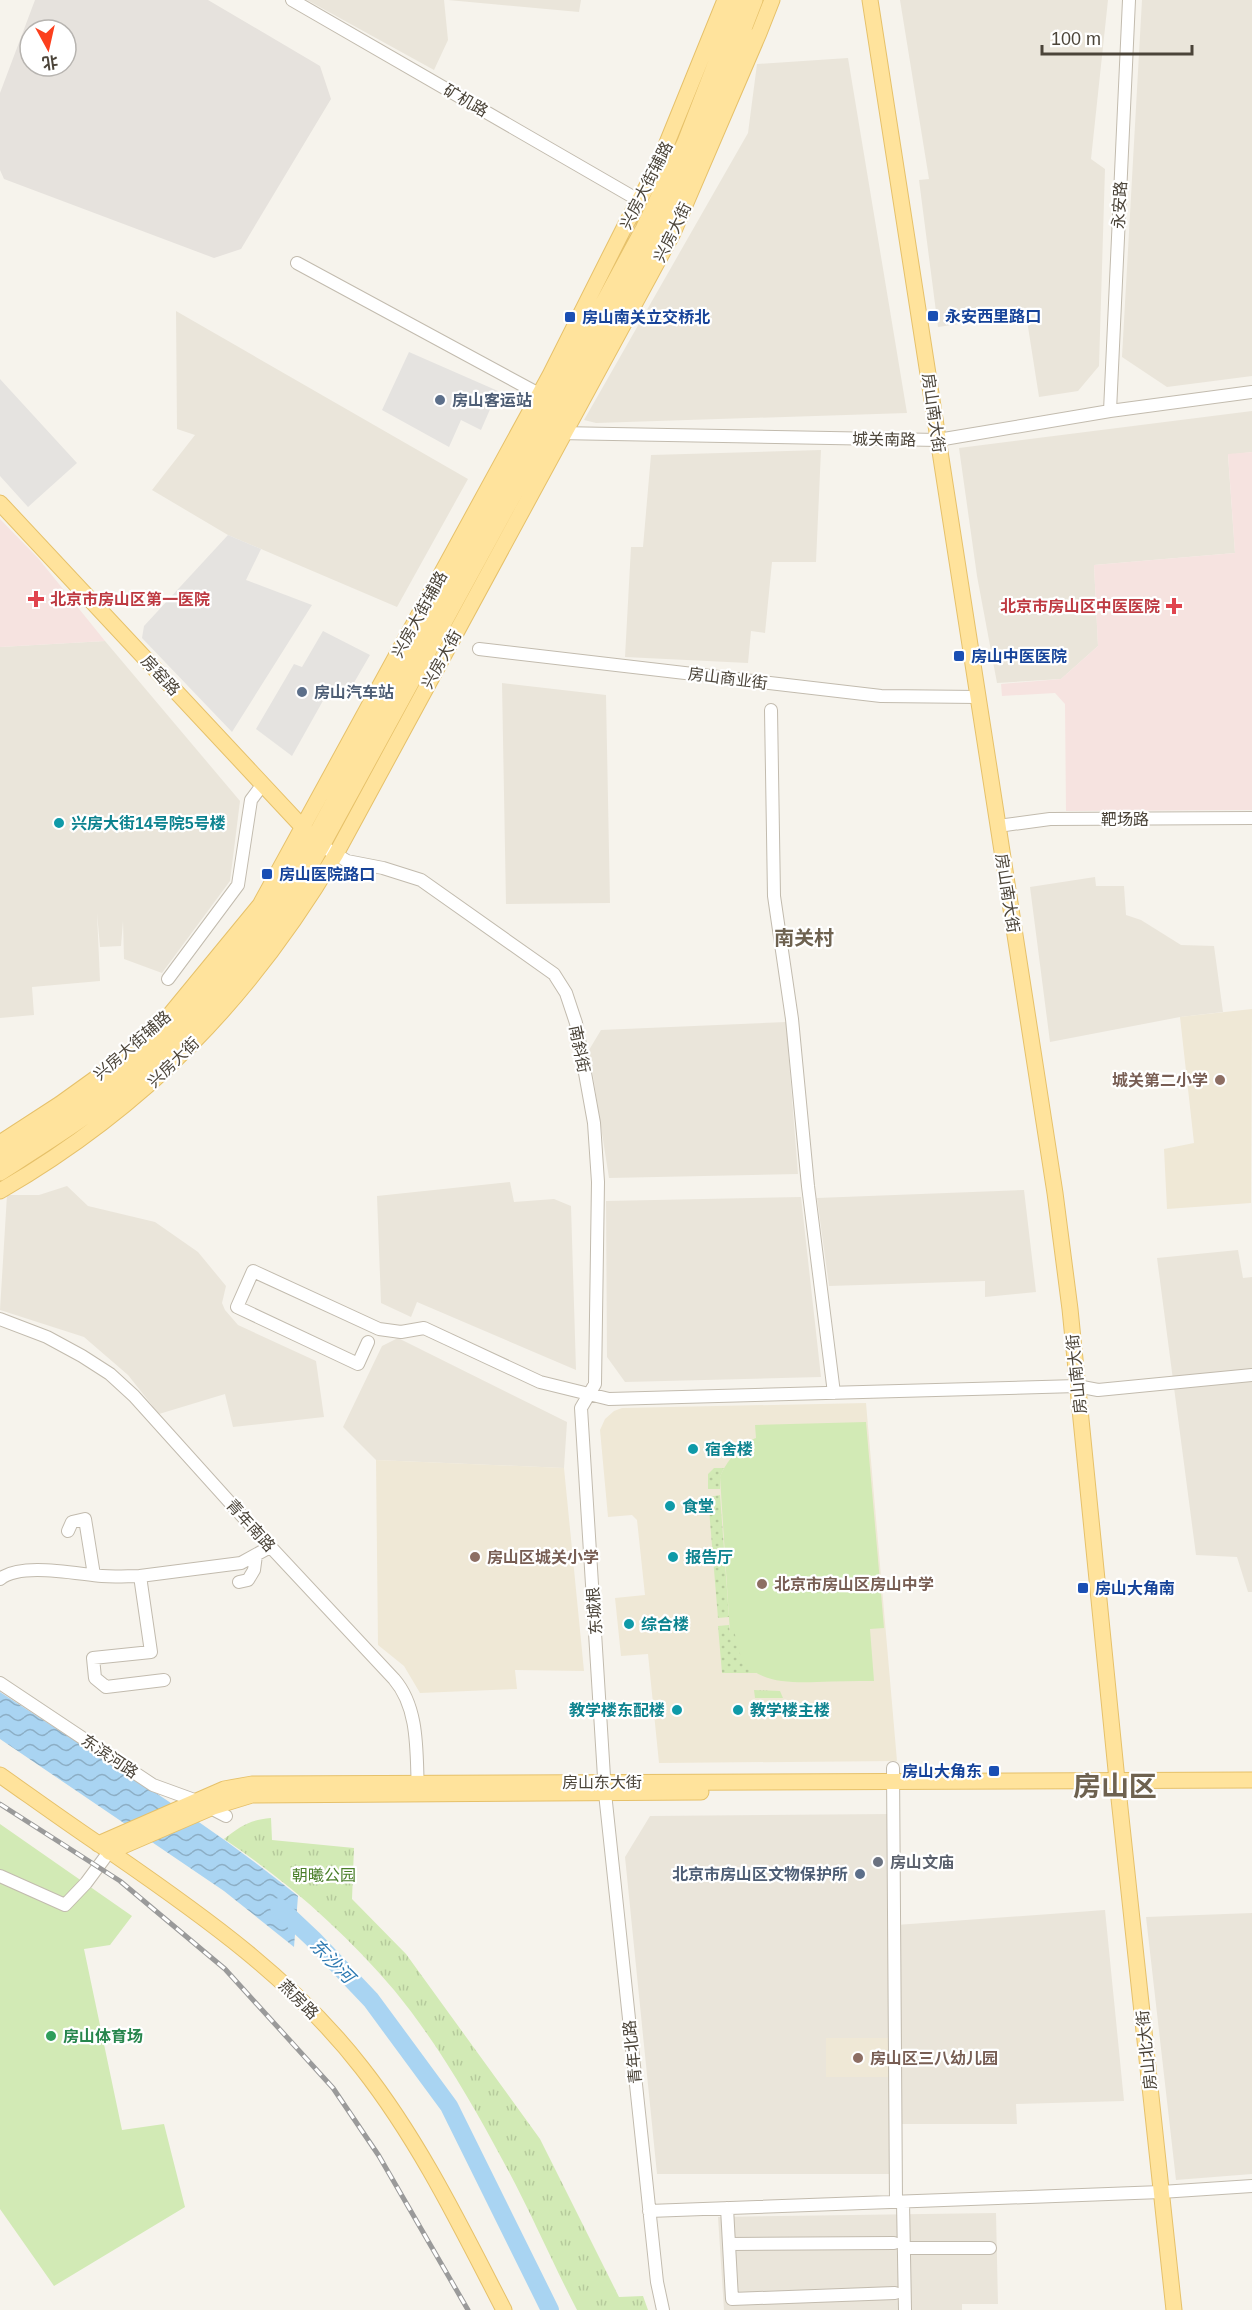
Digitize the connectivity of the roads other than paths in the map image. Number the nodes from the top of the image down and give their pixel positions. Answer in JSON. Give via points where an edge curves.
{"nodes":[{"id":1,"x":292,"y":0,"type":"edge"},
{"id":2,"x":725,"y":0,"type":"edge"},
{"id":3,"x":740,"y":0,"type":"edge"},
{"id":4,"x":755,"y":0,"type":"edge"},
{"id":5,"x":772,"y":0,"type":"edge"},
{"id":6,"x":870,"y":0,"type":"edge"},
{"id":7,"x":1129,"y":0,"type":"edge"},
{"id":8,"x":759,"y":33,"type":"junction"},
{"id":9,"x":731,"y":65,"type":"junction"},
{"id":10,"x":656,"y":170,"type":"junction"},
{"id":11,"x":640,"y":201,"type":"junction"},
{"id":12,"x":643,"y":229,"type":"junction"},
{"id":13,"x":297,"y":262,"type":"dead end"},
{"id":14,"x":609,"y":292,"type":"junction"},
{"id":15,"x":583,"y":313,"type":"junction"},
{"id":16,"x":1252,"y":392,"type":"edge"},
{"id":17,"x":539,"y":394,"type":"junction"},
{"id":18,"x":1110,"y":411,"type":"junction"},
{"id":19,"x":548,"y":432,"type":"junction"},
{"id":20,"x":566,"y":433,"type":"junction"},
{"id":21,"x":938,"y":440,"type":"junction"},
{"id":22,"x":0,"y":502,"type":"edge"},
{"id":23,"x":479,"y":649,"type":"dead end"},
{"id":24,"x":978,"y":697,"type":"junction"},
{"id":25,"x":387,"y":702,"type":"junction"},
{"id":26,"x":771,"y":710,"type":"dead end"},
{"id":27,"x":368,"y":712,"type":"junction"},
{"id":28,"x":263,"y":784,"type":"junction"},
{"id":29,"x":1252,"y":818,"type":"edge"},
{"id":30,"x":998,"y":826,"type":"junction"},
{"id":31,"x":313,"y":837,"type":"junction"},
{"id":32,"x":336,"y":854,"type":"junction"},
{"id":33,"x":246,"y":921,"type":"junction"},
{"id":34,"x":279,"y":942,"type":"junction"},
{"id":35,"x":246,"y":951,"type":"junction"},
{"id":36,"x":168,"y":979,"type":"dead end"},
{"id":37,"x":214,"y":999,"type":"junction"},
{"id":38,"x":202,"y":1034,"type":"junction"},
{"id":39,"x":52,"y":1139,"type":"junction"},
{"id":40,"x":0,"y":1143,"type":"edge"},
{"id":41,"x":0,"y":1157,"type":"edge"},
{"id":42,"x":0,"y":1173,"type":"edge"},
{"id":43,"x":6,"y":1188,"type":"edge"},
{"id":44,"x":0,"y":1319,"type":"edge"},
{"id":45,"x":368,"y":1342,"type":"dead end"},
{"id":46,"x":1252,"y":1375,"type":"edge"},
{"id":47,"x":1077,"y":1386,"type":"junction"},
{"id":48,"x":834,"y":1393,"type":"junction"},
{"id":49,"x":589,"y":1395,"type":"junction"},
{"id":50,"x":68,"y":1531,"type":"dead end"},
{"id":51,"x":270,"y":1546,"type":"junction"},
{"id":52,"x":256,"y":1555,"type":"junction"},
{"id":53,"x":94,"y":1575,"type":"junction"},
{"id":54,"x":140,"y":1576,"type":"junction"},
{"id":55,"x":0,"y":1579,"type":"edge"},
{"id":56,"x":239,"y":1582,"type":"dead end"},
{"id":57,"x":164,"y":1680,"type":"dead end"},
{"id":58,"x":0,"y":1683,"type":"edge"},
{"id":59,"x":0,"y":1775,"type":"edge"},
{"id":60,"x":893,"y":1780,"type":"junction"},
{"id":61,"x":1252,"y":1780,"type":"edge"},
{"id":62,"x":1118,"y":1785,"type":"junction"},
{"id":63,"x":605,"y":1787,"type":"junction"},
{"id":64,"x":418,"y":1788,"type":"junction"},
{"id":65,"x":1252,"y":1790,"type":"edge"},
{"id":66,"x":196,"y":1808,"type":"junction"},
{"id":67,"x":226,"y":1816,"type":"dead end"},
{"id":68,"x":104,"y":1848,"type":"junction"},
{"id":69,"x":0,"y":1876,"type":"edge"},
{"id":70,"x":1252,"y":2186,"type":"edge"},
{"id":71,"x":1161,"y":2192,"type":"junction"},
{"id":72,"x":899,"y":2202,"type":"junction"},
{"id":73,"x":727,"y":2208,"type":"junction"},
{"id":74,"x":650,"y":2211,"type":"junction"},
{"id":75,"x":729,"y":2244,"type":"junction"},
{"id":76,"x":899,"y":2246,"type":"junction"},
{"id":77,"x":990,"y":2248,"type":"dead end"},
{"id":78,"x":895,"y":2293,"type":"dead end"},
{"id":79,"x":504,"y":2310,"type":"edge"},
{"id":80,"x":663,"y":2310,"type":"edge"},
{"id":81,"x":905,"y":2310,"type":"edge"},
{"id":82,"x":1174,"y":2310,"type":"edge"}],
"edges":[{"from":1,"to":11,"type":"street","name":"矿机路"},
{"from":2,"to":10,"type":"main road","name":"兴房大街辅路"},
{"from":3,"to":12,"type":"main road","name":"兴房大街","via":[[685,142]]},
{"from":4,"to":9,"type":"main road","name":"兴房大街"},
{"from":5,"to":8,"type":"main road","name":"兴房大街"},
{"from":6,"to":21,"type":"main road","name":"房山南大街"},
{"from":7,"to":18,"type":"street","name":"永安路"},
{"from":8,"to":9,"type":"main road","name":"兴房大街"},
{"from":8,"to":20,"type":"main road","name":"兴房大街","via":[[673,233]]},
{"from":9,"to":19,"type":"main road","name":"兴房大街","via":[[698,148],[659,229]]},
{"from":10,"to":11,"type":"main road","name":"兴房大街辅路"},
{"from":10,"to":12,"type":"main road"},
{"from":11,"to":15,"type":"main road","name":"兴房大街辅路"},
{"from":12,"to":14,"type":"main road","name":"兴房大街"},
{"from":13,"to":17,"type":"street"},
{"from":14,"to":15,"type":"main road"},
{"from":14,"to":25,"type":"main road","name":"兴房大街"},
{"from":15,"to":17,"type":"main road","name":"兴房大街辅路"},
{"from":16,"to":18,"type":"street","name":"城关南路"},
{"from":17,"to":27,"type":"main road","name":"兴房大街辅路"},
{"from":18,"to":21,"type":"street","name":"城关南路"},
{"from":19,"to":20,"type":"street","name":"城关南路"},
{"from":19,"to":31,"type":"main road","name":"兴房大街"},
{"from":20,"to":21,"type":"street","name":"城关南路"},
{"from":20,"to":32,"type":"main road","name":"兴房大街"},
{"from":21,"to":24,"type":"main road","name":"房山南大街"},
{"from":22,"to":28,"type":"main road","name":"房窑路"},
{"from":23,"to":24,"type":"street","name":"房山商业街","via":[[881,696]]},
{"from":24,"to":30,"type":"main road","name":"房山南大街"},
{"from":25,"to":27,"type":"main road"},
{"from":25,"to":31,"type":"main road","name":"兴房大街"},
{"from":26,"to":48,"type":"street","via":[[774,896],[792,1019]]},
{"from":27,"to":31,"type":"main road","name":"兴房大街辅路"},
{"from":28,"to":31,"type":"main road","name":"房窑路"},
{"from":28,"to":36,"type":"street","via":[[251,800],[238,885]]},
{"from":29,"to":30,"type":"street","name":"靶场路","via":[[1050,819]]},
{"from":30,"to":47,"type":"main road","name":"房山南大街","via":[[1056,1205]]},
{"from":31,"to":32,"type":"street","name":"南斜街"},
{"from":31,"to":33,"type":"main road","name":"兴房大街辅路"},
{"from":31,"to":35,"type":"main road","name":"兴房大街"},
{"from":32,"to":34,"type":"main road","name":"兴房大街"},
{"from":32,"to":49,"type":"street","name":"南斜街","via":[[347,861],[420,880],[554,974],[566,993],[576,1023],[594,1123],[598,1182],[595,1384]]},
{"from":33,"to":35,"type":"main road"},
{"from":33,"to":40,"type":"main road","name":"兴房大街辅路","via":[[168,1017],[117,1063]]},
{"from":34,"to":35,"type":"main road"},
{"from":34,"to":38,"type":"main road","name":"兴房大街"},
{"from":35,"to":37,"type":"main road","name":"兴房大街"},
{"from":35,"to":41,"type":"main road","name":"兴房大街","via":[[179,1022],[126,1070],[67,1116]]},
{"from":37,"to":38,"type":"main road"},
{"from":37,"to":39,"type":"main road","name":"兴房大街","via":[[185,1033],[132,1082]]},
{"from":38,"to":43,"type":"main road","name":"兴房大街","via":[[149,1086],[77,1142]]},
{"from":39,"to":42,"type":"main road","name":"兴房大街"},
{"from":39,"to":43,"type":"main road"},
{"from":44,"to":51,"type":"street","name":"青年南路","via":[[48,1337],[110,1374]]},
{"from":45,"to":49,"type":"street","via":[[358,1364],[237,1307],[253,1271],[379,1329],[401,1332],[424,1328],[540,1382]]},
{"from":46,"to":47,"type":"street","via":[[1098,1390]]},
{"from":47,"to":48,"type":"street"},
{"from":47,"to":62,"type":"main road","name":"房山南大街"},
{"from":48,"to":49,"type":"street","via":[[609,1399]]},
{"from":49,"to":63,"type":"street","name":"东城根","via":[[581,1408]]},
{"from":50,"to":53,"type":"street","via":[[72,1522],[85,1519]]},
{"from":51,"to":52,"type":"street"},
{"from":51,"to":64,"type":"street","name":"青年南路","via":[[405,1691],[413,1727]]},
{"from":52,"to":54,"type":"street","via":[[241,1563]]},
{"from":52,"to":56,"type":"street","via":[[248,1580]]},
{"from":53,"to":54,"type":"street"},
{"from":53,"to":55,"type":"street","via":[[24,1571]]},
{"from":54,"to":57,"type":"street","via":[[151,1652],[93,1658],[95,1678],[106,1687]]},
{"from":58,"to":66,"type":"street","name":"东滨河路","via":[[153,1785]]},
{"from":59,"to":68,"type":"main road","name":"燕房路"},
{"from":60,"to":62,"type":"main road","name":"房山东大街"},
{"from":60,"to":63,"type":"main road","name":"房山东大街"},
{"from":60,"to":72,"type":"street"},
{"from":61,"to":62,"type":"main road"},
{"from":62,"to":65,"type":"main road"},
{"from":62,"to":71,"type":"main road","name":"房山北大街"},
{"from":63,"to":64,"type":"main road","name":"房山东大街"},
{"from":63,"to":74,"type":"street","name":"青年北路"},
{"from":64,"to":66,"type":"main road","name":"房山东大街","via":[[252,1795]]},
{"from":66,"to":67,"type":"street","name":"东滨河路"},
{"from":66,"to":68,"type":"main road","name":"房山东大街"},
{"from":68,"to":69,"type":"street","via":[[86,1883],[65,1905]]},
{"from":68,"to":79,"type":"main road","name":"燕房路","via":[[257,1959],[361,2066],[417,2146]]},
{"from":70,"to":71,"type":"street"},
{"from":71,"to":72,"type":"street"},
{"from":71,"to":82,"type":"main road","name":"房山北大街"},
{"from":72,"to":73,"type":"street"},
{"from":72,"to":76,"type":"street"},
{"from":73,"to":74,"type":"street"},
{"from":73,"to":75,"type":"street"},
{"from":74,"to":80,"type":"street","name":"青年北路"},
{"from":75,"to":76,"type":"street"},
{"from":75,"to":78,"type":"street","via":[[732,2299]]},
{"from":76,"to":77,"type":"street"},
{"from":76,"to":81,"type":"street"}]}
